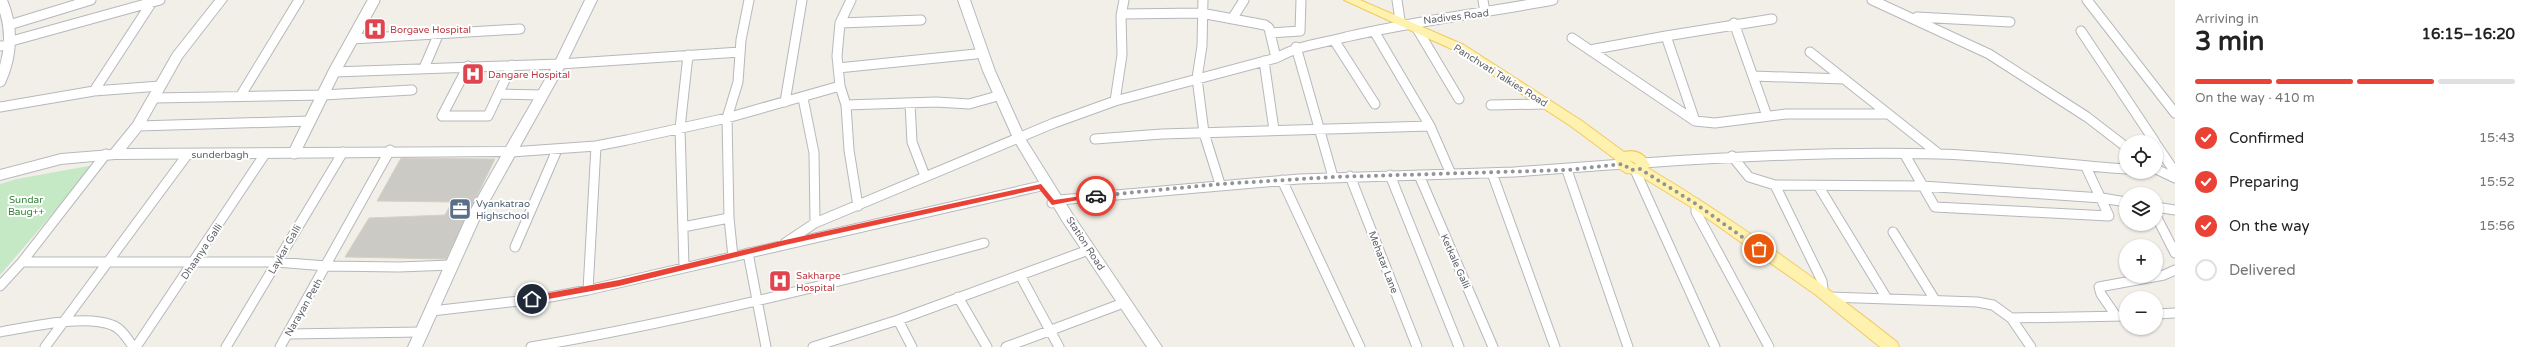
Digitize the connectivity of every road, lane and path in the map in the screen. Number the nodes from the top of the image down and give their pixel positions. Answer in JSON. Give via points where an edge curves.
{"nodes":[{"id":1,"x":1,"y":0,"type":"edge"},
{"id":2,"x":90,"y":0,"type":"edge"},
{"id":3,"x":220,"y":0,"type":"edge"},
{"id":4,"x":299,"y":0,"type":"edge"},
{"id":5,"x":374,"y":0,"type":"edge"},
{"id":6,"x":591,"y":0,"type":"edge"},
{"id":7,"x":749,"y":0,"type":"edge"},
{"id":8,"x":802,"y":0,"type":"edge"},
{"id":9,"x":851,"y":0,"type":"edge"},
{"id":10,"x":958,"y":0,"type":"edge"},
{"id":11,"x":964,"y":0,"type":"edge"},
{"id":12,"x":1124,"y":0,"type":"edge"},
{"id":13,"x":1203,"y":0,"type":"edge"},
{"id":14,"x":1244,"y":0,"type":"edge"},
{"id":15,"x":1301,"y":0,"type":"edge"},
{"id":16,"x":1350,"y":0,"type":"edge"},
{"id":17,"x":1397,"y":0,"type":"edge"},
{"id":18,"x":1483,"y":0,"type":"edge"},
{"id":19,"x":1553,"y":0,"type":"edge"},
{"id":20,"x":1872,"y":0,"type":"edge"},
{"id":21,"x":2087,"y":0,"type":"edge"},
{"id":22,"x":156,"y":1,"type":"edge"},
{"id":23,"x":68,"y":3,"type":"edge"},
{"id":24,"x":1201,"y":13,"type":"junction"},
{"id":25,"x":1485,"y":13,"type":"junction"},
{"id":26,"x":1122,"y":14,"type":"junction"},
{"id":27,"x":92,"y":17,"type":"junction"},
{"id":28,"x":1911,"y":17,"type":"junction"},
{"id":29,"x":1232,"y":19,"type":"junction"},
{"id":30,"x":1772,"y":19,"type":"dead end"},
{"id":31,"x":921,"y":20,"type":"dead end"},
{"id":32,"x":2010,"y":22,"type":"dead end"},
{"id":33,"x":840,"y":23,"type":"junction"},
{"id":34,"x":1407,"y":23,"type":"junction"},
{"id":35,"x":1734,"y":23,"type":"junction"},
{"id":36,"x":10,"y":25,"type":"junction"},
{"id":37,"x":520,"y":29,"type":"dead end"},
{"id":38,"x":1374,"y":31,"type":"junction"},
{"id":39,"x":2081,"y":31,"type":"dead end"},
{"id":40,"x":439,"y":33,"type":"junction"},
{"id":41,"x":1270,"y":33,"type":"junction"},
{"id":42,"x":1666,"y":36,"type":"junction"},
{"id":43,"x":1572,"y":38,"type":"dead end"},
{"id":44,"x":352,"y":39,"type":"junction"},
{"id":45,"x":1334,"y":40,"type":"junction"},
{"id":46,"x":5,"y":44,"type":"edge"},
{"id":47,"x":1296,"y":47,"type":"junction"},
{"id":48,"x":1590,"y":50,"type":"junction"},
{"id":49,"x":740,"y":52,"type":"junction"},
{"id":50,"x":1810,"y":52,"type":"dead end"},
{"id":51,"x":976,"y":54,"type":"junction"},
{"id":52,"x":688,"y":55,"type":"junction"},
{"id":53,"x":1276,"y":58,"type":"junction"},
{"id":54,"x":1264,"y":61,"type":"junction"},
{"id":55,"x":560,"y":64,"type":"junction"},
{"id":56,"x":512,"y":65,"type":"junction"},
{"id":57,"x":468,"y":66,"type":"junction"},
{"id":58,"x":424,"y":68,"type":"junction"},
{"id":59,"x":838,"y":68,"type":"junction"},
{"id":60,"x":334,"y":72,"type":"junction"},
{"id":61,"x":2,"y":75,"type":"edge"},
{"id":62,"x":1753,"y":76,"type":"junction"},
{"id":63,"x":1196,"y":78,"type":"junction"},
{"id":64,"x":1844,"y":79,"type":"junction"},
{"id":65,"x":160,"y":86,"type":"junction"},
{"id":66,"x":840,"y":86,"type":"junction"},
{"id":67,"x":412,"y":90,"type":"dead end"},
{"id":68,"x":94,"y":92,"type":"junction"},
{"id":69,"x":498,"y":94,"type":"junction"},
{"id":70,"x":241,"y":95,"type":"junction"},
{"id":71,"x":323,"y":95,"type":"junction"},
{"id":72,"x":543,"y":95,"type":"junction"},
{"id":73,"x":994,"y":97,"type":"junction"},
{"id":74,"x":154,"y":98,"type":"junction"},
{"id":75,"x":803,"y":98,"type":"junction"},
{"id":76,"x":1459,"y":98,"type":"dead end"},
{"id":77,"x":785,"y":102,"type":"junction"},
{"id":78,"x":1115,"y":102,"type":"junction"},
{"id":79,"x":910,"y":103,"type":"junction"},
{"id":80,"x":1375,"y":104,"type":"dead end"},
{"id":81,"x":1492,"y":104,"type":"dead end"},
{"id":82,"x":1546,"y":104,"type":"junction"},
{"id":83,"x":846,"y":105,"type":"junction"},
{"id":84,"x":0,"y":107,"type":"edge"},
{"id":85,"x":2175,"y":113,"type":"edge"},
{"id":86,"x":1887,"y":114,"type":"junction"},
{"id":87,"x":1767,"y":116,"type":"junction"},
{"id":88,"x":727,"y":118,"type":"junction"},
{"id":89,"x":310,"y":120,"type":"junction"},
{"id":90,"x":1695,"y":121,"type":"junction"},
{"id":91,"x":138,"y":126,"type":"junction"},
{"id":92,"x":1430,"y":126,"type":"junction"},
{"id":93,"x":680,"y":128,"type":"junction"},
{"id":94,"x":1319,"y":128,"type":"junction"},
{"id":95,"x":1274,"y":130,"type":"junction"},
{"id":96,"x":1204,"y":133,"type":"junction"},
{"id":97,"x":2150,"y":135,"type":"edge"},
{"id":98,"x":1016,"y":139,"type":"junction"},
{"id":99,"x":1095,"y":139,"type":"dead end"},
{"id":100,"x":2119,"y":142,"type":"edge"},
{"id":101,"x":596,"y":146,"type":"junction"},
{"id":102,"x":390,"y":150,"type":"junction"},
{"id":103,"x":557,"y":150,"type":"junction"},
{"id":104,"x":343,"y":152,"type":"junction"},
{"id":105,"x":511,"y":152,"type":"junction"},
{"id":106,"x":294,"y":153,"type":"junction"},
{"id":107,"x":111,"y":154,"type":"junction"},
{"id":108,"x":265,"y":154,"type":"junction"},
{"id":109,"x":1940,"y":154,"type":"junction"},
{"id":110,"x":186,"y":155,"type":"junction"},
{"id":111,"x":1905,"y":155,"type":"junction"},
{"id":112,"x":2163,"y":155,"type":"edge"},
{"id":113,"x":1732,"y":156,"type":"junction"},
{"id":114,"x":1633,"y":165,"type":"junction"},
{"id":115,"x":2086,"y":167,"type":"junction"},
{"id":116,"x":2119,"y":169,"type":"edge"},
{"id":117,"x":1567,"y":170,"type":"junction"},
{"id":118,"x":2175,"y":172,"type":"edge"},
{"id":119,"x":1492,"y":173,"type":"junction"},
{"id":120,"x":2163,"y":173,"type":"edge"},
{"id":121,"x":1451,"y":174,"type":"junction"},
{"id":122,"x":0,"y":175,"type":"edge"},
{"id":123,"x":1390,"y":175,"type":"junction"},
{"id":124,"x":1419,"y":175,"type":"junction"},
{"id":125,"x":925,"y":176,"type":"junction"},
{"id":126,"x":1350,"y":176,"type":"junction"},
{"id":127,"x":1333,"y":177,"type":"junction"},
{"id":128,"x":2175,"y":178,"type":"edge"},
{"id":129,"x":1282,"y":180,"type":"junction"},
{"id":130,"x":1220,"y":184,"type":"junction"},
{"id":131,"x":1775,"y":185,"type":"junction"},
{"id":132,"x":1041,"y":186,"type":"junction"},
{"id":133,"x":1922,"y":186,"type":"junction"},
{"id":134,"x":1819,"y":187,"type":"junction"},
{"id":135,"x":2102,"y":198,"type":"junction"},
{"id":136,"x":1056,"y":201,"type":"junction"},
{"id":137,"x":2119,"y":201,"type":"edge"},
{"id":138,"x":1696,"y":204,"type":"junction"},
{"id":139,"x":858,"y":206,"type":"junction"},
{"id":140,"x":2163,"y":208,"type":"edge"},
{"id":141,"x":2175,"y":210,"type":"edge"},
{"id":142,"x":729,"y":218,"type":"junction"},
{"id":143,"x":815,"y":223,"type":"junction"},
{"id":144,"x":683,"y":227,"type":"junction"},
{"id":145,"x":2163,"y":229,"type":"edge"},
{"id":146,"x":1893,"y":232,"type":"dead end"},
{"id":147,"x":785,"y":242,"type":"junction"},
{"id":148,"x":984,"y":243,"type":"dead end"},
{"id":149,"x":515,"y":247,"type":"dead end"},
{"id":150,"x":1083,"y":252,"type":"junction"},
{"id":151,"x":2175,"y":252,"type":"edge"},
{"id":152,"x":748,"y":253,"type":"junction"},
{"id":153,"x":733,"y":256,"type":"junction"},
{"id":154,"x":22,"y":262,"type":"junction"},
{"id":155,"x":109,"y":262,"type":"junction"},
{"id":156,"x":193,"y":262,"type":"junction"},
{"id":157,"x":276,"y":262,"type":"junction"},
{"id":158,"x":451,"y":265,"type":"junction"},
{"id":159,"x":326,"y":266,"type":"junction"},
{"id":160,"x":684,"y":267,"type":"junction"},
{"id":161,"x":2175,"y":270,"type":"edge"},
{"id":162,"x":1020,"y":275,"type":"junction"},
{"id":163,"x":0,"y":286,"type":"edge"},
{"id":164,"x":588,"y":290,"type":"junction"},
{"id":165,"x":1825,"y":294,"type":"junction"},
{"id":166,"x":958,"y":297,"type":"junction"},
{"id":167,"x":1886,"y":297,"type":"junction"},
{"id":168,"x":1935,"y":300,"type":"junction"},
{"id":169,"x":756,"y":302,"type":"junction"},
{"id":170,"x":1118,"y":305,"type":"junction"},
{"id":171,"x":432,"y":311,"type":"junction"},
{"id":172,"x":2175,"y":313,"type":"edge"},
{"id":173,"x":2119,"y":314,"type":"edge"},
{"id":174,"x":2163,"y":314,"type":"edge"},
{"id":175,"x":2119,"y":316,"type":"edge"},
{"id":176,"x":2010,"y":318,"type":"junction"},
{"id":177,"x":898,"y":320,"type":"junction"},
{"id":178,"x":64,"y":323,"type":"junction"},
{"id":179,"x":1049,"y":329,"type":"junction"},
{"id":180,"x":0,"y":332,"type":"edge"},
{"id":181,"x":422,"y":332,"type":"junction"},
{"id":182,"x":287,"y":334,"type":"junction"},
{"id":183,"x":848,"y":343,"type":"edge"},
{"id":184,"x":45,"y":347,"type":"edge"},
{"id":185,"x":135,"y":347,"type":"edge"},
{"id":186,"x":226,"y":347,"type":"edge"},
{"id":187,"x":280,"y":347,"type":"edge"},
{"id":188,"x":415,"y":347,"type":"edge"},
{"id":189,"x":530,"y":347,"type":"edge"},
{"id":190,"x":766,"y":347,"type":"edge"},
{"id":191,"x":813,"y":347,"type":"edge"},
{"id":192,"x":912,"y":347,"type":"edge"},
{"id":193,"x":987,"y":347,"type":"edge"},
{"id":194,"x":1006,"y":347,"type":"edge"},
{"id":195,"x":1059,"y":347,"type":"edge"},
{"id":196,"x":1145,"y":347,"type":"edge"},
{"id":197,"x":1155,"y":347,"type":"edge"},
{"id":198,"x":1360,"y":347,"type":"edge"},
{"id":199,"x":1417,"y":347,"type":"edge"},
{"id":200,"x":1459,"y":347,"type":"edge"},
{"id":201,"x":1493,"y":347,"type":"edge"},
{"id":202,"x":1554,"y":347,"type":"edge"},
{"id":203,"x":1628,"y":347,"type":"edge"},
{"id":204,"x":1716,"y":347,"type":"edge"},
{"id":205,"x":1769,"y":347,"type":"edge"},
{"id":206,"x":1891,"y":347,"type":"edge"},
{"id":207,"x":2031,"y":347,"type":"edge"}],
"edges":[{"from":1,"to":36,"type":"street"},
{"from":2,"to":23,"type":"street"},
{"from":2,"to":27,"type":"street"},
{"from":3,"to":65,"type":"main road","via":[[177,56]]},
{"from":4,"to":70,"type":"street"},
{"from":5,"to":44,"type":"street"},
{"from":6,"to":55,"type":"main road"},
{"from":7,"to":49,"type":"street"},
{"from":8,"to":77,"type":"street"},
{"from":9,"to":33,"type":"street"},
{"from":10,"to":51,"type":"main road"},
{"from":11,"to":98,"type":"main road","via":[[975,38]]},
{"from":12,"to":26,"type":"street"},
{"from":13,"to":24,"type":"street"},
{"from":14,"to":29,"type":"street"},
{"from":15,"to":41,"type":"street","via":[[1300,31]]},
{"from":16,"to":34,"type":"main road","name":"Panchvati Talkies Road"},
{"from":17,"to":34,"type":"street"},
{"from":18,"to":25,"type":"street"},
{"from":19,"to":25,"type":"street","name":"Nadives Road"},
{"from":20,"to":28,"type":"street"},
{"from":21,"to":85,"type":"street"},
{"from":22,"to":27,"type":"street"},
{"from":22,"to":68,"type":"street"},
{"from":23,"to":36,"type":"street"},
{"from":24,"to":26,"type":"street"},
{"from":24,"to":29,"type":"street"},
{"from":24,"to":63,"type":"street","via":[[1202,46]]},
{"from":25,"to":34,"type":"street","name":"Nadives Road"},
{"from":26,"to":78,"type":"street","via":[[1122,55]]},
{"from":27,"to":46,"type":"street"},
{"from":28,"to":32,"type":"street"},
{"from":28,"to":100,"type":"street","via":[[1989,54],[2087,117]]},
{"from":29,"to":41,"type":"street","via":[[1265,25]]},
{"from":30,"to":35,"type":"street"},
{"from":31,"to":33,"type":"street"},
{"from":33,"to":59,"type":"street","via":[[836,56]]},
{"from":34,"to":38,"type":"street","name":"Nadives Road"},
{"from":34,"to":76,"type":"street"},
{"from":34,"to":82,"type":"main road","name":"Panchvati Talkies Road","via":[[1460,48]]},
{"from":35,"to":42,"type":"street"},
{"from":35,"to":62,"type":"street"},
{"from":36,"to":46,"type":"street"},
{"from":37,"to":40,"type":"street"},
{"from":38,"to":45,"type":"street","name":"Nadives Road"},
{"from":38,"to":92,"type":"street"},
{"from":39,"to":97,"type":"street"},
{"from":40,"to":44,"type":"street"},
{"from":40,"to":58,"type":"street"},
{"from":41,"to":53,"type":"street"},
{"from":42,"to":48,"type":"street"},
{"from":42,"to":90,"type":"street"},
{"from":43,"to":48,"type":"street"},
{"from":44,"to":60,"type":"street"},
{"from":45,"to":47,"type":"street","name":"Nadives Road"},
{"from":45,"to":80,"type":"street"},
{"from":46,"to":61,"type":"street"},
{"from":47,"to":53,"type":"street","name":"Nadives Road"},
{"from":47,"to":94,"type":"street"},
{"from":48,"to":90,"type":"street"},
{"from":49,"to":52,"type":"street"},
{"from":49,"to":88,"type":"street","via":[[738,82]]},
{"from":50,"to":64,"type":"street"},
{"from":51,"to":59,"type":"street"},
{"from":51,"to":73,"type":"main road"},
{"from":52,"to":55,"type":"street"},
{"from":52,"to":93,"type":"street"},
{"from":53,"to":54,"type":"street","name":"Nadives Road"},
{"from":54,"to":63,"type":"street","name":"Nadives Road"},
{"from":54,"to":95,"type":"street"},
{"from":55,"to":56,"type":"street"},
{"from":55,"to":72,"type":"main road"},
{"from":56,"to":57,"type":"street"},
{"from":56,"to":69,"type":"street"},
{"from":57,"to":58,"type":"street"},
{"from":57,"to":69,"type":"street","via":[[442,116],[488,116]]},
{"from":58,"to":60,"type":"street"},
{"from":59,"to":66,"type":"street"},
{"from":60,"to":71,"type":"street"},
{"from":62,"to":64,"type":"street"},
{"from":62,"to":87,"type":"street"},
{"from":63,"to":78,"type":"street","name":"Nadives Road"},
{"from":63,"to":96,"type":"street"},
{"from":64,"to":86,"type":"street"},
{"from":65,"to":68,"type":"street"},
{"from":65,"to":74,"type":"main road"},
{"from":66,"to":75,"type":"street"},
{"from":66,"to":83,"type":"street"},
{"from":67,"to":71,"type":"street"},
{"from":68,"to":84,"type":"street"},
{"from":69,"to":72,"type":"street"},
{"from":70,"to":71,"type":"street"},
{"from":70,"to":74,"type":"street"},
{"from":71,"to":89,"type":"street"},
{"from":72,"to":105,"type":"main road"},
{"from":73,"to":79,"type":"street","via":[[969,104]]},
{"from":73,"to":98,"type":"main road"},
{"from":74,"to":91,"type":"main road"},
{"from":75,"to":77,"type":"street"},
{"from":75,"to":143,"type":"street","via":[[814,153]]},
{"from":77,"to":88,"type":"street"},
{"from":78,"to":98,"type":"street","name":"Nadives Road"},
{"from":79,"to":83,"type":"street"},
{"from":79,"to":125,"type":"street","via":[[912,142]]},
{"from":81,"to":82,"type":"street"},
{"from":82,"to":114,"type":"main road","name":"Panchvati Talkies Road"},
{"from":83,"to":139,"type":"street","via":[[849,150]]},
{"from":86,"to":87,"type":"street"},
{"from":86,"to":109,"type":"street"},
{"from":87,"to":90,"type":"street","via":[[1715,123]]},
{"from":88,"to":93,"type":"street"},
{"from":88,"to":142,"type":"street"},
{"from":89,"to":91,"type":"street"},
{"from":89,"to":106,"type":"street"},
{"from":91,"to":107,"type":"main road"},
{"from":92,"to":94,"type":"street"},
{"from":92,"to":121,"type":"street"},
{"from":93,"to":101,"type":"street"},
{"from":93,"to":144,"type":"street"},
{"from":94,"to":95,"type":"street"},
{"from":94,"to":127,"type":"street"},
{"from":95,"to":96,"type":"street"},
{"from":96,"to":99,"type":"street"},
{"from":96,"to":130,"type":"street"},
{"from":98,"to":125,"type":"street","name":"Nadives Road"},
{"from":98,"to":132,"type":"main road","name":"Station Road"},
{"from":98,"to":136,"type":"main road","name":"Station Road"},
{"from":101,"to":103,"type":"street"},
{"from":101,"to":164,"type":"street"},
{"from":102,"to":104,"type":"main road","name":"sunderbagh"},
{"from":102,"to":105,"type":"main road","name":"sunderbagh"},
{"from":102,"to":159,"type":"street","name":"Narayan Peth"},
{"from":103,"to":105,"type":"street"},
{"from":103,"to":149,"type":"street"},
{"from":104,"to":106,"type":"main road","name":"sunderbagh"},
{"from":104,"to":157,"type":"street","name":"Laykar Galli"},
{"from":105,"to":158,"type":"main road","via":[[473,218]]},
{"from":106,"to":108,"type":"main road","name":"sunderbagh"},
{"from":107,"to":110,"type":"main road","name":"sunderbagh"},
{"from":107,"to":122,"type":"main road","name":"sunderbagh","via":[[61,159]]},
{"from":107,"to":154,"type":"street"},
{"from":108,"to":110,"type":"main road","name":"sunderbagh"},
{"from":108,"to":156,"type":"street","name":"Dhaanya Galli"},
{"from":109,"to":111,"type":"street"},
{"from":109,"to":115,"type":"street"},
{"from":110,"to":155,"type":"street"},
{"from":111,"to":113,"type":"street","via":[[1840,152]]},
{"from":111,"to":133,"type":"street"},
{"from":112,"to":118,"type":"street"},
{"from":113,"to":114,"type":"street"},
{"from":113,"to":131,"type":"street","via":[[1745,176],[1753,181]]},
{"from":114,"to":117,"type":"street"},
{"from":114,"to":138,"type":"main road","name":"Panchvati Talkies Road"},
{"from":114,"to":204,"type":"street"},
{"from":115,"to":116,"type":"street"},
{"from":115,"to":135,"type":"street"},
{"from":117,"to":119,"type":"street"},
{"from":117,"to":203,"type":"street"},
{"from":119,"to":121,"type":"street"},
{"from":119,"to":202,"type":"street"},
{"from":120,"to":128,"type":"street"},
{"from":121,"to":124,"type":"street"},
{"from":123,"to":124,"type":"street"},
{"from":123,"to":126,"type":"street"},
{"from":123,"to":200,"type":"street"},
{"from":124,"to":201,"type":"street","name":"Ketkale Galli"},
{"from":125,"to":139,"type":"street","name":"Nadives Road"},
{"from":126,"to":127,"type":"street"},
{"from":126,"to":199,"type":"street","name":"Mehatar Lane"},
{"from":127,"to":129,"type":"street"},
{"from":129,"to":130,"type":"street"},
{"from":129,"to":198,"type":"street"},
{"from":130,"to":136,"type":"street"},
{"from":131,"to":134,"type":"street"},
{"from":131,"to":165,"type":"street","via":[[1822,281]]},
{"from":132,"to":136,"type":"main road","name":"Station Road"},
{"from":132,"to":147,"type":"street"},
{"from":133,"to":134,"type":"street"},
{"from":133,"to":135,"type":"street"},
{"from":133,"to":135,"type":"street","via":[[1935,207],[1949,209],[2110,216]]},
{"from":134,"to":167,"type":"street"},
{"from":135,"to":137,"type":"street"},
{"from":136,"to":150,"type":"main road","name":"Station Road"},
{"from":136,"to":197,"type":"main road","name":"Station Road"},
{"from":138,"to":165,"type":"main road"},
{"from":138,"to":205,"type":"street","via":[[1696,212]]},
{"from":139,"to":143,"type":"street","name":"Nadives Road"},
{"from":140,"to":141,"type":"street"},
{"from":142,"to":144,"type":"street"},
{"from":142,"to":153,"type":"street"},
{"from":143,"to":147,"type":"street","name":"Nadives Road"},
{"from":144,"to":160,"type":"street"},
{"from":145,"to":151,"type":"street"},
{"from":146,"to":168,"type":"street"},
{"from":147,"to":152,"type":"street"},
{"from":148,"to":169,"type":"street"},
{"from":150,"to":162,"type":"street"},
{"from":150,"to":170,"type":"main road","name":"Station Road"},
{"from":152,"to":153,"type":"street"},
{"from":152,"to":169,"type":"street"},
{"from":153,"to":160,"type":"street"},
{"from":154,"to":155,"type":"street"},
{"from":154,"to":163,"type":"street"},
{"from":155,"to":156,"type":"street"},
{"from":155,"to":178,"type":"street"},
{"from":156,"to":157,"type":"street"},
{"from":156,"to":185,"type":"street","name":"Dhaanya Galli"},
{"from":157,"to":159,"type":"street"},
{"from":157,"to":186,"type":"street","name":"Laykar Galli"},
{"from":158,"to":159,"type":"street"},
{"from":158,"to":171,"type":"main road"},
{"from":159,"to":182,"type":"street","name":"Narayan Peth"},
{"from":160,"to":164,"type":"street"},
{"from":161,"to":173,"type":"street","via":[[2164,275],[2099,288],[2100,294]]},
{"from":162,"to":166,"type":"street"},
{"from":162,"to":179,"type":"street"},
{"from":164,"to":171,"type":"street","via":[[544,298]]},
{"from":165,"to":167,"type":"street"},
{"from":165,"to":206,"type":"main road"},
{"from":166,"to":177,"type":"street"},
{"from":166,"to":193,"type":"street"},
{"from":167,"to":168,"type":"street"},
{"from":168,"to":176,"type":"street","via":[[1993,305]]},
{"from":169,"to":189,"type":"street"},
{"from":169,"to":190,"type":"street"},
{"from":170,"to":179,"type":"street"},
{"from":170,"to":196,"type":"main road","name":"Station Road"},
{"from":171,"to":181,"type":"main road"},
{"from":172,"to":174,"type":"street"},
{"from":175,"to":176,"type":"street"},
{"from":176,"to":207,"type":"street"},
{"from":177,"to":183,"type":"street"},
{"from":177,"to":192,"type":"street"},
{"from":178,"to":180,"type":"street"},
{"from":178,"to":184,"type":"street"},
{"from":178,"to":185,"type":"street","via":[[112,324]]},
{"from":179,"to":194,"type":"street"},
{"from":179,"to":195,"type":"street"},
{"from":181,"to":182,"type":"street"},
{"from":181,"to":188,"type":"main road"},
{"from":182,"to":187,"type":"street","name":"Narayan Peth"},
{"from":183,"to":191,"type":"street"}]}
